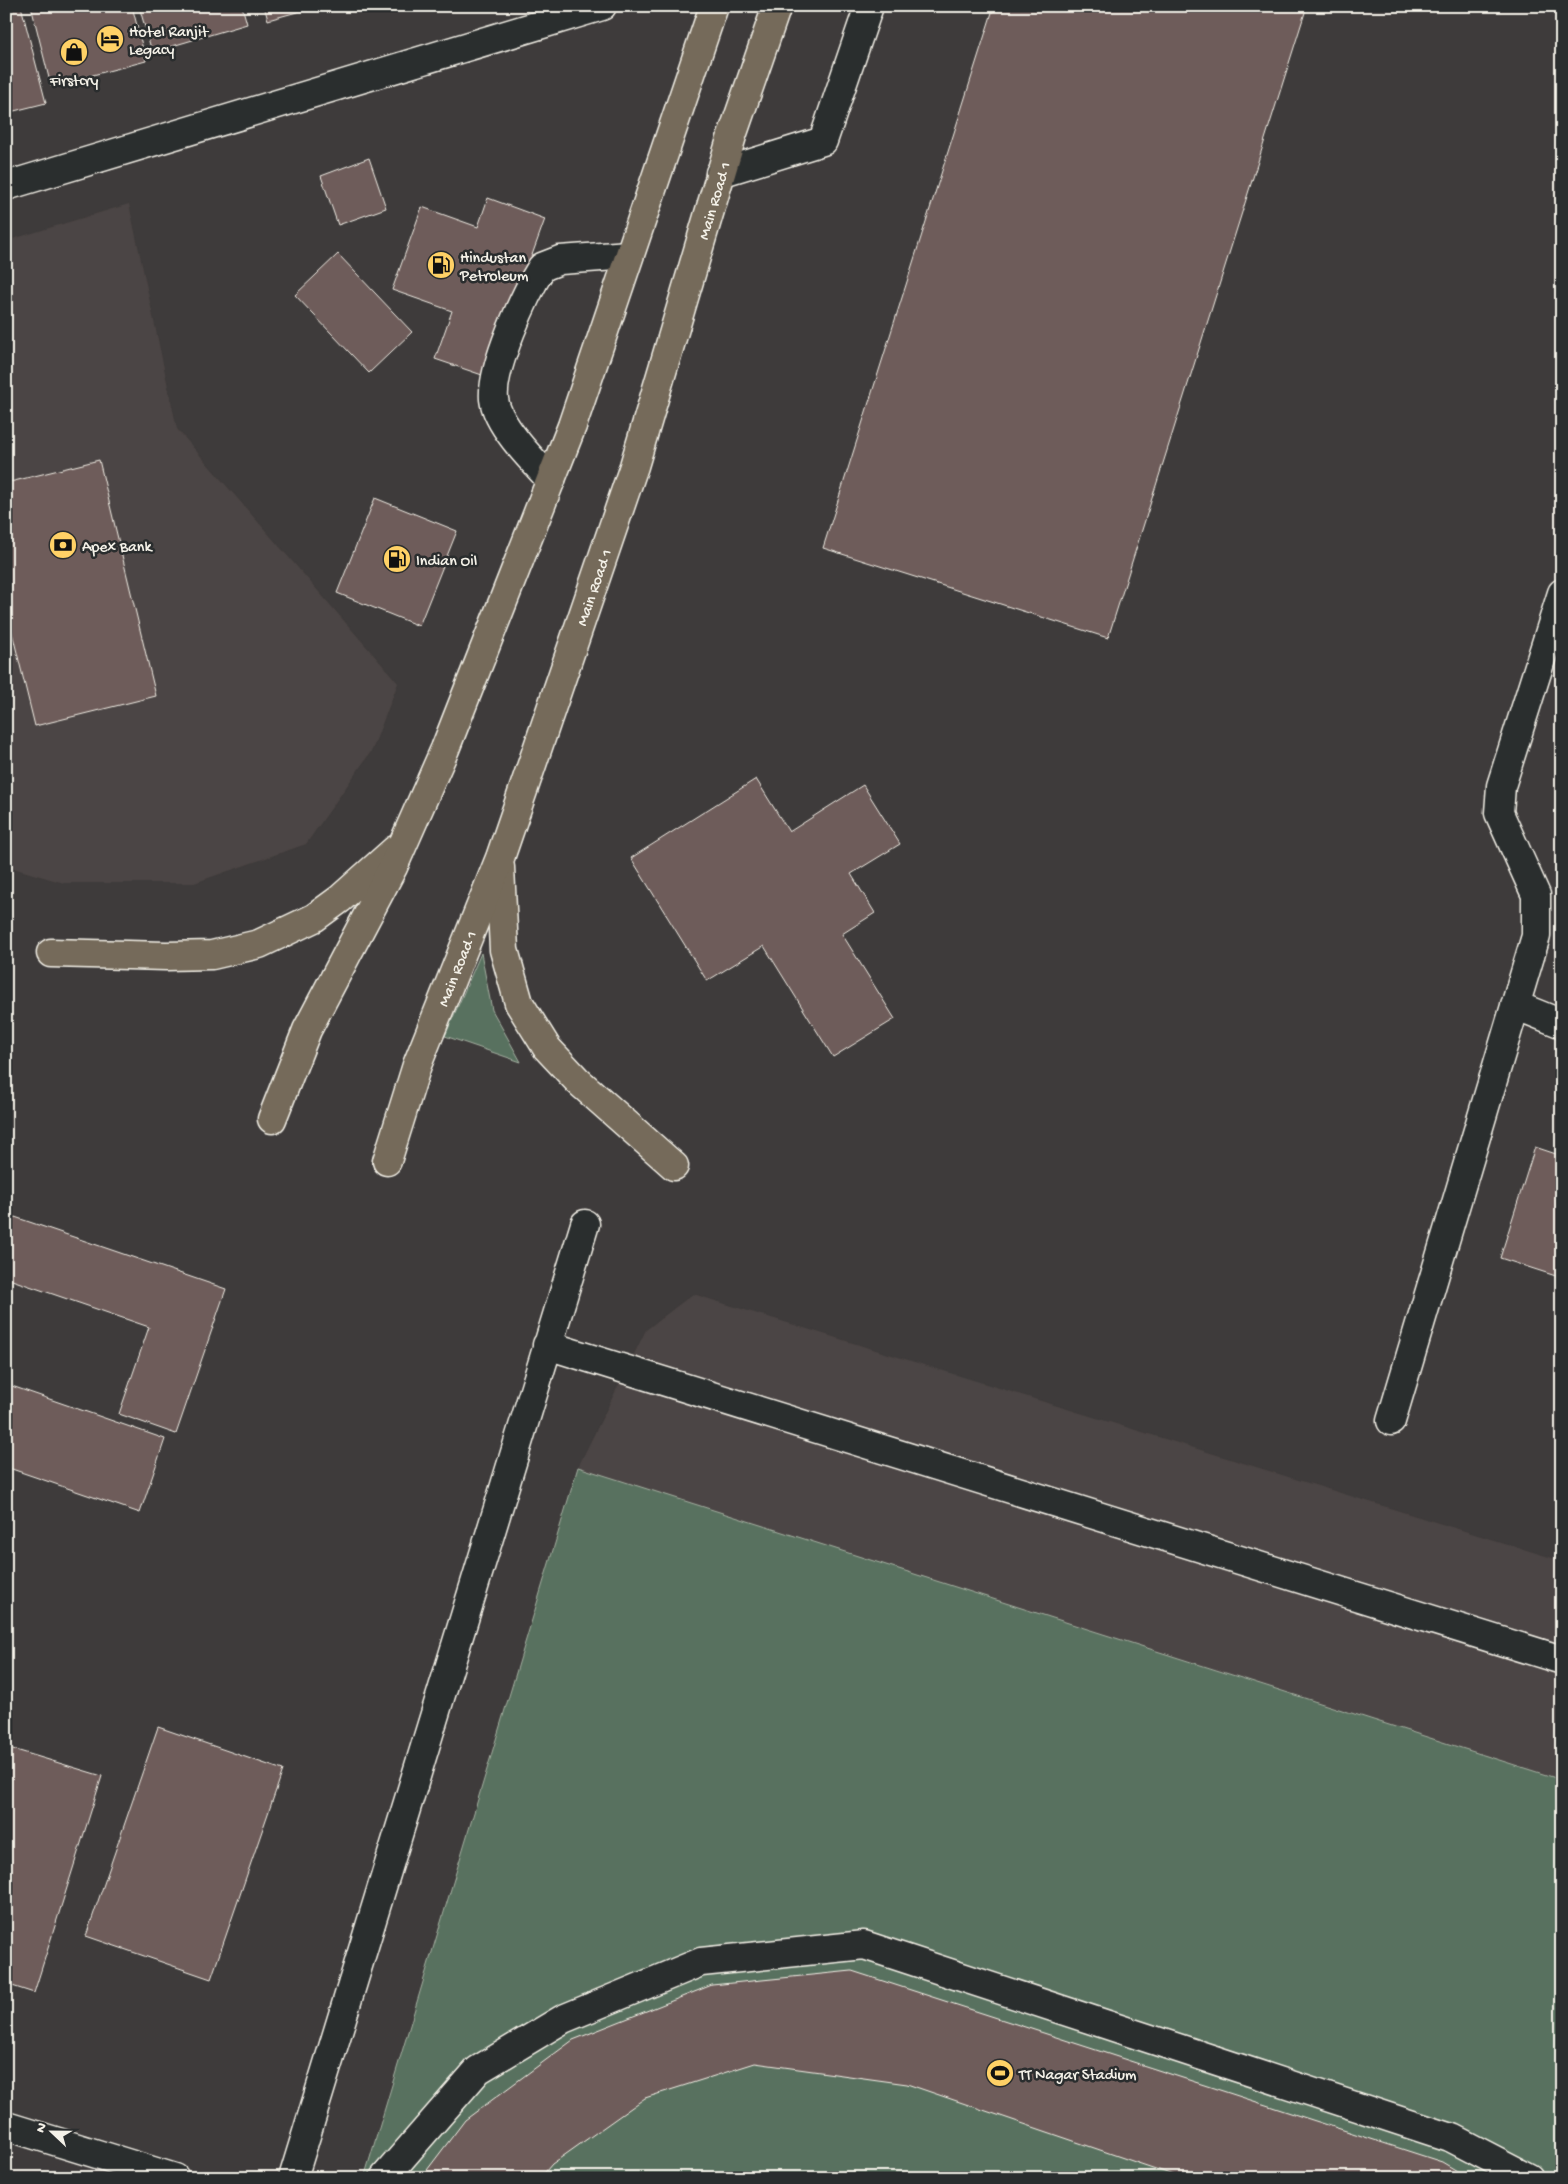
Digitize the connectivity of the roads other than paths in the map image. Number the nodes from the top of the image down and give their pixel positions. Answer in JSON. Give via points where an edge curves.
{"nodes":[{"id":1,"x":602,"y":6,"type":"edge"},
{"id":2,"x":714,"y":6,"type":"edge"},
{"id":3,"x":777,"y":6,"type":"edge"},
{"id":4,"x":869,"y":6,"type":"edge"},
{"id":5,"x":720,"y":173,"type":"junction"},
{"id":6,"x":6,"y":186,"type":"edge"},
{"id":7,"x":629,"y":255,"type":"junction"},
{"id":8,"x":550,"y":480,"type":"junction"},
{"id":9,"x":1562,"y":593,"type":"edge"},
{"id":10,"x":404,"y":842,"type":"junction"},
{"id":11,"x":500,"y":858,"type":"junction"},
{"id":12,"x":50,"y":953,"type":"dead end"},
{"id":13,"x":1515,"y":1005,"type":"junction"},
{"id":14,"x":1562,"y":1024,"type":"edge"},
{"id":15,"x":272,"y":1119,"type":"dead end"},
{"id":16,"x":387,"y":1161,"type":"dead end"},
{"id":17,"x":674,"y":1166,"type":"dead end"},
{"id":18,"x":585,"y":1224,"type":"dead end"},
{"id":19,"x":547,"y":1346,"type":"junction"},
{"id":20,"x":1391,"y":1421,"type":"dead end"},
{"id":21,"x":1562,"y":1660,"type":"edge"},
{"id":22,"x":6,"y":2126,"type":"edge"},
{"id":23,"x":175,"y":2178,"type":"edge"},
{"id":24,"x":292,"y":2178,"type":"edge"},
{"id":25,"x":384,"y":2178,"type":"edge"},
{"id":26,"x":1529,"y":2178,"type":"edge"}],
"edges":[{"from":1,"to":6,"type":"street"},
{"from":2,"to":7,"type":"main road"},
{"from":3,"to":5,"type":"main road","name":"Main Road 1"},
{"from":4,"to":5,"type":"street","via":[[822,141]]},
{"from":5,"to":11,"type":"main road","name":"Main Road 1","via":[[634,466]]},
{"from":7,"to":8,"type":"main road","via":[[572,426]]},
{"from":7,"to":8,"type":"street","via":[[568,259],[542,267],[525,294],[496,375],[494,400],[508,430]]},
{"from":8,"to":10,"type":"main road","via":[[445,749]]},
{"from":9,"to":13,"type":"street","via":[[1501,786],[1499,813],[1536,895],[1536,936]]},
{"from":10,"to":12,"type":"main road","via":[[340,900],[314,918],[259,944],[212,955]]},
{"from":10,"to":15,"type":"main road","via":[[308,1030]]},
{"from":11,"to":16,"type":"main road","name":"Main Road 1","via":[[417,1065]]},
{"from":11,"to":17,"type":"main road","via":[[504,950],[519,1003],[546,1048],[578,1081]]},
{"from":13,"to":14,"type":"street"},
{"from":13,"to":20,"type":"street"},
{"from":18,"to":19,"type":"street"},
{"from":19,"to":21,"type":"street"},
{"from":19,"to":24,"type":"street"},
{"from":22,"to":23,"type":"street"},
{"from":25,"to":26,"type":"street","via":[[478,2070],[563,2019],[701,1962],[864,1946],[1452,2138]]}]}
